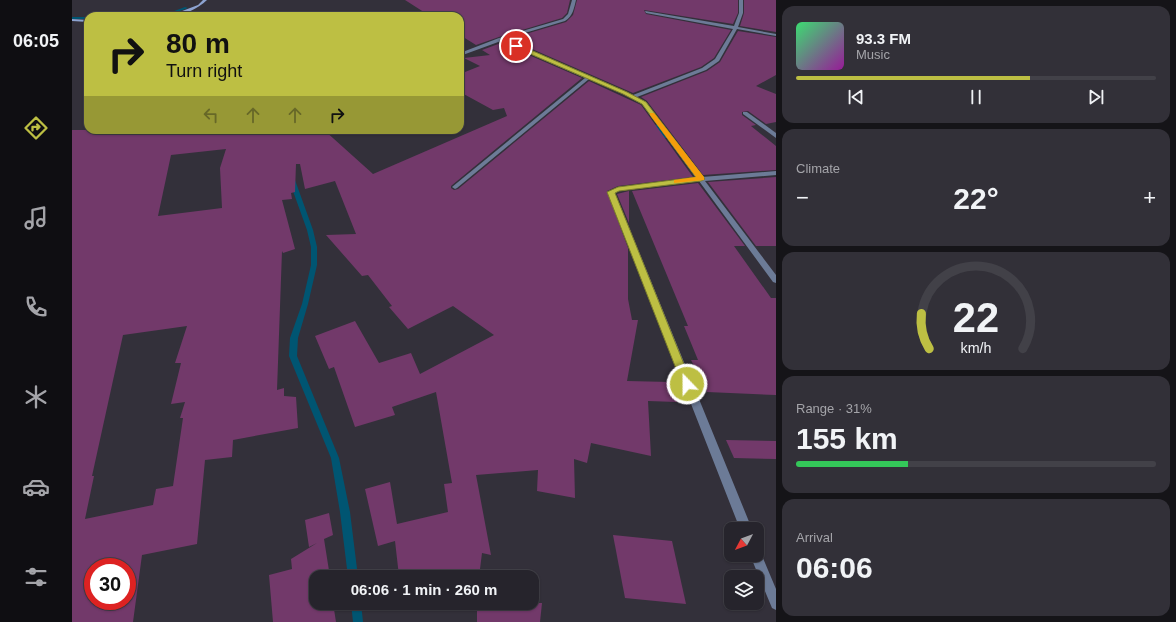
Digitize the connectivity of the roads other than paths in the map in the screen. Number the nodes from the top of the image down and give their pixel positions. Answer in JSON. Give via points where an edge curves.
{"nodes":[{"id":1,"x":205,"y":0,"type":"edge"},
{"id":2,"x":574,"y":0,"type":"edge"},
{"id":3,"x":741,"y":0,"type":"edge"},
{"id":4,"x":182,"y":12,"type":"edge"},
{"id":5,"x":646,"y":12,"type":"dead end"},
{"id":6,"x":72,"y":20,"type":"edge"},
{"id":7,"x":84,"y":21,"type":"edge"},
{"id":8,"x":736,"y":27,"type":"junction"},
{"id":9,"x":776,"y":35,"type":"edge"},
{"id":10,"x":501,"y":39,"type":"junction"},
{"id":11,"x":464,"y":53,"type":"edge"},
{"id":12,"x":589,"y":78,"type":"junction"},
{"id":13,"x":634,"y":97,"type":"junction"},
{"id":14,"x":745,"y":113,"type":"dead end"},
{"id":15,"x":776,"y":136,"type":"edge"},
{"id":16,"x":776,"y":173,"type":"edge"},
{"id":17,"x":701,"y":179,"type":"junction"},
{"id":18,"x":455,"y":187,"type":"dead end"},
{"id":19,"x":776,"y":280,"type":"edge"},
{"id":20,"x":743,"y":522,"type":"edge"},
{"id":21,"x":759,"y":562,"type":"edge"},
{"id":22,"x":776,"y":604,"type":"edge"}],
"edges":[{"from":1,"to":4,"type":"street","via":[[199,6]]},
{"from":2,"to":10,"type":"street","via":[[571,14],[564,20]]},
{"from":3,"to":8,"type":"street","via":[[741,13]]},
{"from":5,"to":8,"type":"street"},
{"from":6,"to":7,"type":"street"},
{"from":8,"to":9,"type":"street"},
{"from":8,"to":13,"type":"street","via":[[717,60],[704,70]]},
{"from":10,"to":11,"type":"street"},
{"from":10,"to":12,"type":"street"},
{"from":12,"to":13,"type":"street"},
{"from":12,"to":18,"type":"street"},
{"from":13,"to":17,"type":"street","via":[[644,103]]},
{"from":14,"to":15,"type":"street"},
{"from":16,"to":17,"type":"street"},
{"from":17,"to":19,"type":"street"},
{"from":17,"to":20,"type":"street","via":[[618,189],[613,190],[611,195]]},
{"from":21,"to":22,"type":"street"}]}
